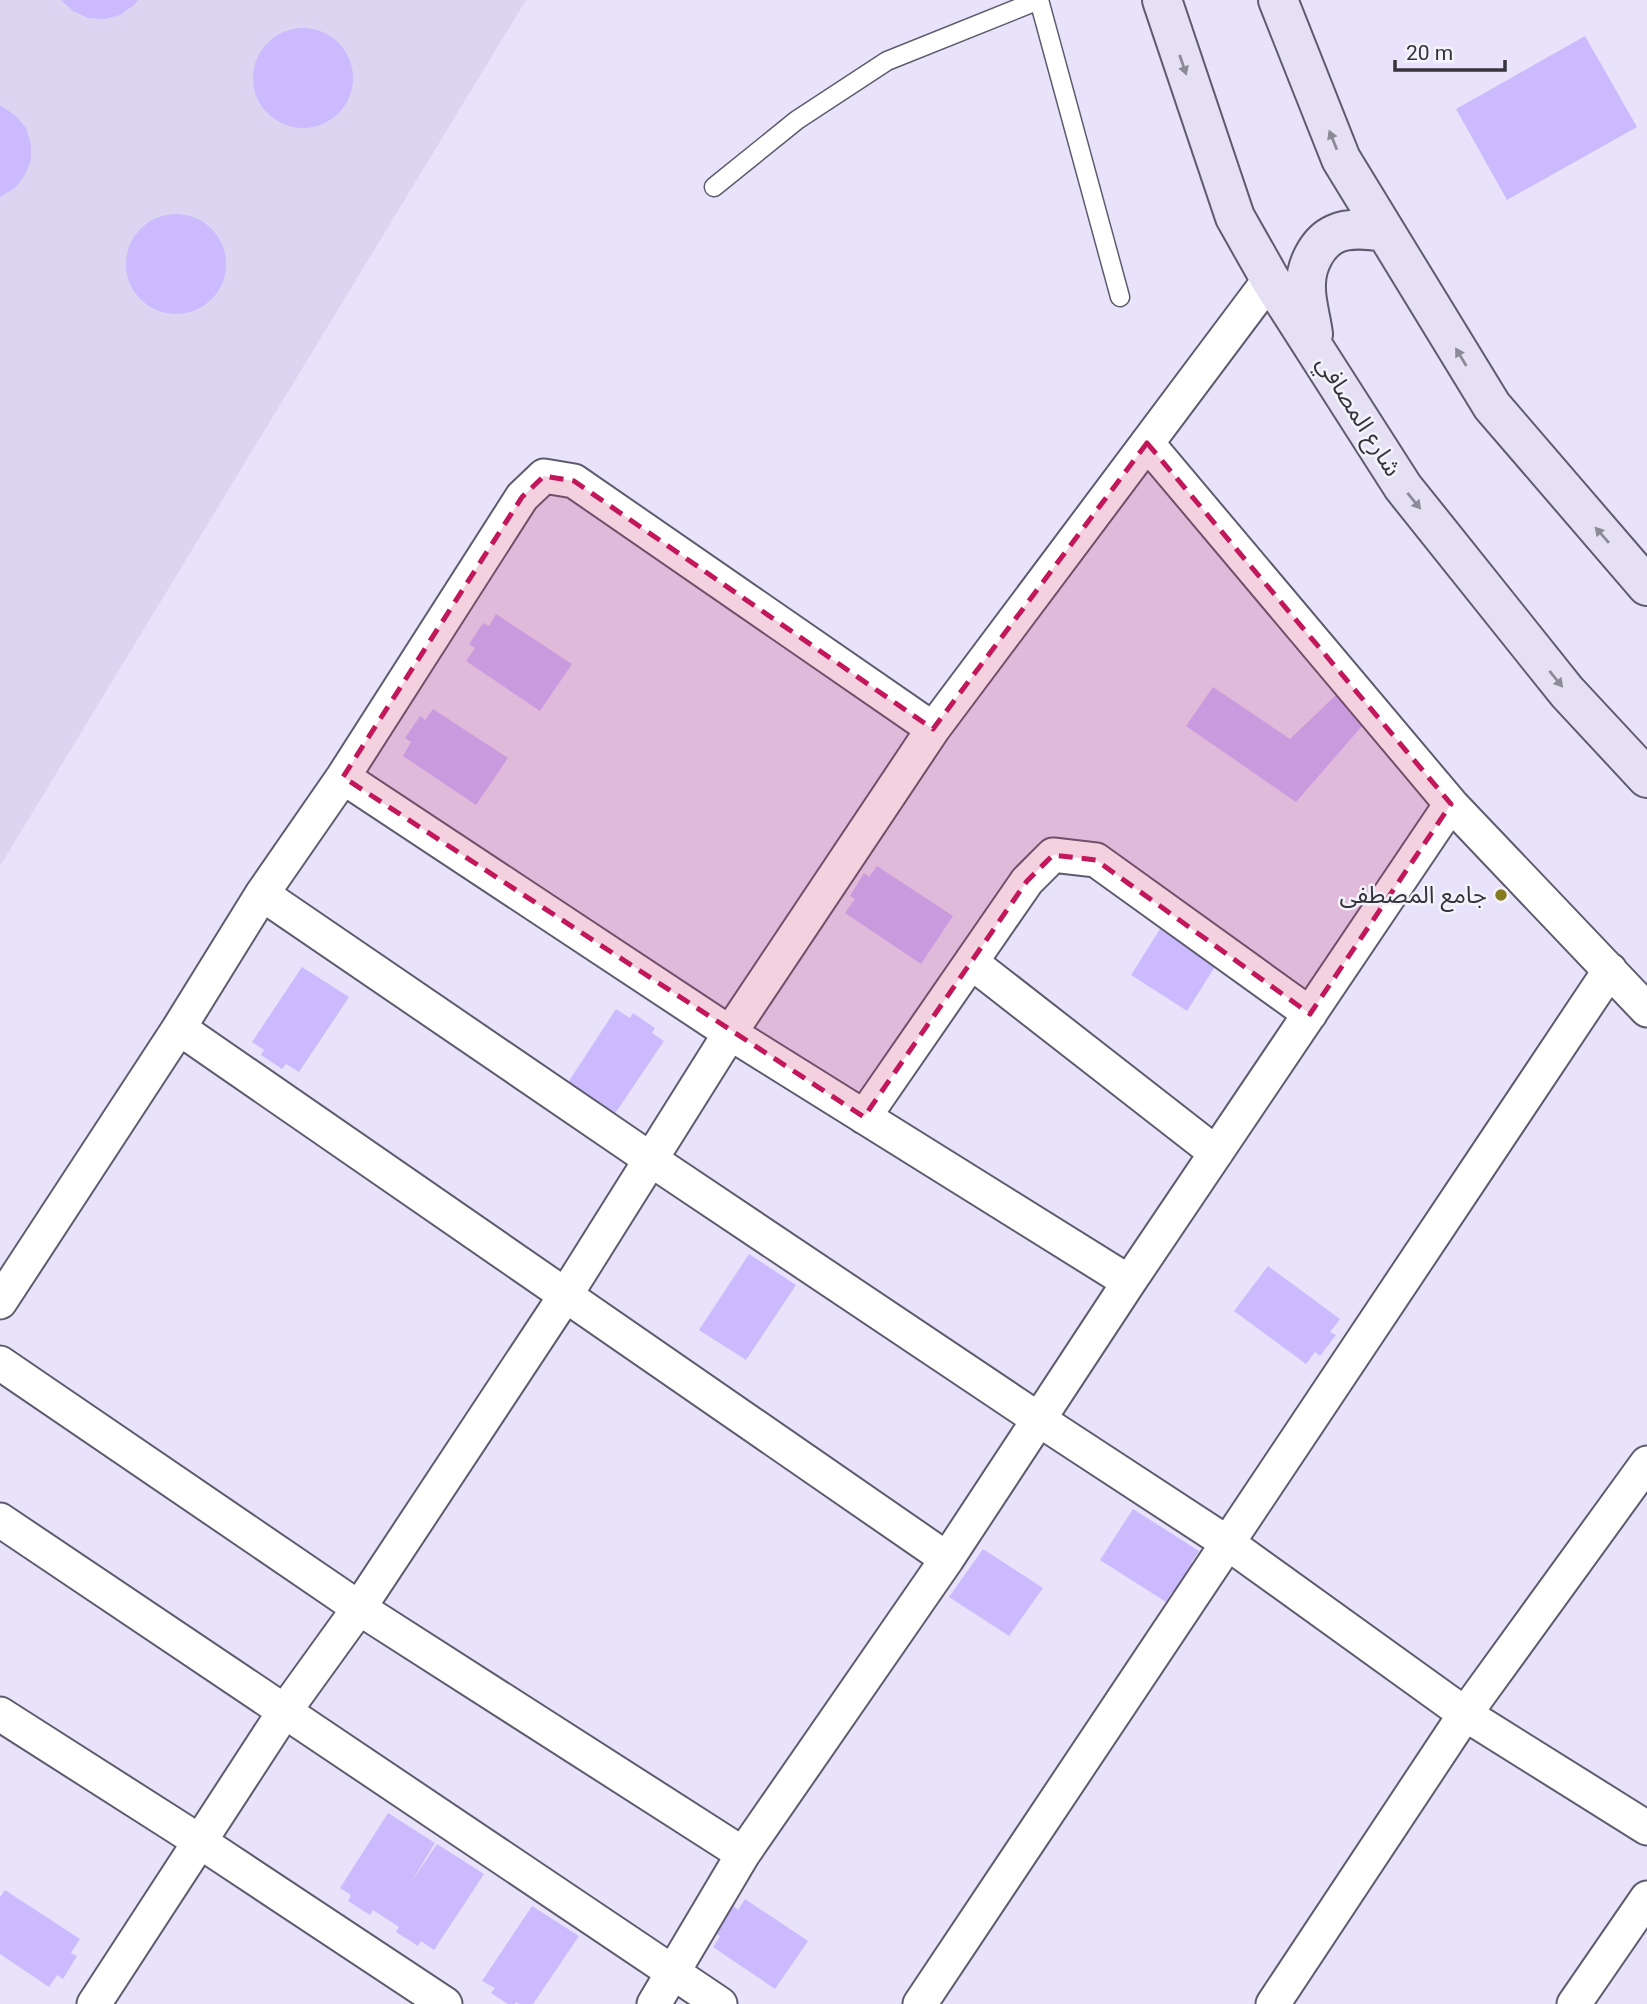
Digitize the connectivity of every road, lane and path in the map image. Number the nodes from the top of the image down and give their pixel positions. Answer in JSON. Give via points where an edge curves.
{"nodes":[{"id":1,"x":1162,"y":0,"type":"edge"},
{"id":2,"x":1278,"y":0,"type":"edge"},
{"id":3,"x":714,"y":187,"type":"dead end"},
{"id":4,"x":1358,"y":187,"type":"junction"},
{"id":5,"x":1385,"y":232,"type":"junction"},
{"id":6,"x":1270,"y":279,"type":"junction"},
{"id":7,"x":1120,"y":298,"type":"dead end"},
{"id":8,"x":1316,"y":349,"type":"junction"},
{"id":9,"x":1147,"y":443,"type":"junction"},
{"id":10,"x":1647,"y":586,"type":"edge"},
{"id":11,"x":933,"y":729,"type":"junction"},
{"id":12,"x":343,"y":777,"type":"junction"},
{"id":13,"x":1647,"y":778,"type":"edge"},
{"id":14,"x":1451,"y":804,"type":"junction"},
{"id":15,"x":262,"y":894,"type":"junction"},
{"id":16,"x":971,"y":962,"type":"junction"},
{"id":17,"x":1610,"y":970,"type":"junction"},
{"id":18,"x":1647,"y":1010,"type":"edge"},
{"id":19,"x":1310,"y":1014,"type":"junction"},
{"id":20,"x":179,"y":1028,"type":"junction"},
{"id":21,"x":730,"y":1033,"type":"junction"},
{"id":22,"x":864,"y":1116,"type":"junction"},
{"id":23,"x":1216,"y":1153,"type":"junction"},
{"id":24,"x":650,"y":1159,"type":"junction"},
{"id":25,"x":1129,"y":1282,"type":"junction"},
{"id":26,"x":565,"y":1296,"type":"junction"},
{"id":27,"x":0,"y":1302,"type":"edge"},
{"id":28,"x":0,"y":1363,"type":"edge"},
{"id":29,"x":1038,"y":1419,"type":"junction"},
{"id":30,"x":1647,"y":1463,"type":"edge"},
{"id":31,"x":0,"y":1520,"type":"edge"},
{"id":32,"x":1229,"y":1544,"type":"junction"},
{"id":33,"x":947,"y":1559,"type":"junction"},
{"id":34,"x":359,"y":1608,"type":"junction"},
{"id":35,"x":284,"y":1712,"type":"junction"},
{"id":36,"x":0,"y":1714,"type":"edge"},
{"id":37,"x":1465,"y":1714,"type":"junction"},
{"id":38,"x":1647,"y":1828,"type":"edge"},
{"id":39,"x":199,"y":1842,"type":"junction"},
{"id":40,"x":743,"y":1854,"type":"junction"},
{"id":41,"x":1647,"y":1898,"type":"edge"},
{"id":42,"x":674,"y":1973,"type":"junction"},
{"id":43,"x":94,"y":2004,"type":"edge"},
{"id":44,"x":444,"y":2004,"type":"edge"},
{"id":45,"x":654,"y":2004,"type":"edge"},
{"id":46,"x":720,"y":2004,"type":"edge"},
{"id":47,"x":920,"y":2004,"type":"edge"},
{"id":48,"x":1273,"y":2004,"type":"edge"},
{"id":49,"x":1574,"y":2004,"type":"edge"}],
"edges":[{"from":1,"to":6,"type":"main road","name":"شارع المصافي","one_way":true,"via":[[1235,217]]},
{"from":4,"to":2,"type":"main road","one_way":true,"via":[[1341,159]]},
{"from":3,"to":7,"type":"lane","via":[[797,120],[887,61],[1039,0]]},
{"from":4,"to":5,"type":"main road"},
{"from":4,"to":6,"type":"main road"},
{"from":5,"to":8,"type":"main road","via":[[1359,229],[1335,234],[1318,249],[1308,266],[1306,286]]},
{"from":10,"to":5,"type":"main road","one_way":true,"via":[[1492,407]]},
{"from":6,"to":8,"type":"main road","name":"شارع المصافي"},
{"from":6,"to":9,"type":"street"},
{"from":8,"to":13,"type":"main road","name":"شارع المصافي","one_way":true,"via":[[1403,487],[1567,692]]},
{"from":9,"to":11,"type":"street"},
{"from":9,"to":14,"type":"street"},
{"from":11,"to":12,"type":"street","via":[[574,481],[544,476],[522,497]]},
{"from":11,"to":21,"type":"street"},
{"from":12,"to":15,"type":"street"},
{"from":12,"to":21,"type":"street"},
{"from":14,"to":17,"type":"street"},
{"from":14,"to":19,"type":"street"},
{"from":15,"to":20,"type":"street"},
{"from":15,"to":24,"type":"street"},
{"from":16,"to":19,"type":"street","via":[[1027,881],[1053,855],[1096,860]]},
{"from":16,"to":22,"type":"street"},
{"from":16,"to":23,"type":"street"},
{"from":17,"to":18,"type":"street"},
{"from":17,"to":32,"type":"street"},
{"from":19,"to":23,"type":"street"},
{"from":20,"to":26,"type":"street"},
{"from":20,"to":27,"type":"street"},
{"from":21,"to":22,"type":"street"},
{"from":21,"to":24,"type":"street"},
{"from":22,"to":25,"type":"street"},
{"from":23,"to":25,"type":"street"},
{"from":24,"to":26,"type":"street"},
{"from":24,"to":29,"type":"street"},
{"from":25,"to":29,"type":"street"},
{"from":26,"to":33,"type":"street"},
{"from":26,"to":34,"type":"street"},
{"from":28,"to":34,"type":"street"},
{"from":29,"to":32,"type":"street"},
{"from":29,"to":33,"type":"street"},
{"from":30,"to":37,"type":"street"},
{"from":31,"to":35,"type":"street"},
{"from":32,"to":37,"type":"street"},
{"from":32,"to":47,"type":"street"},
{"from":33,"to":40,"type":"street"},
{"from":34,"to":35,"type":"street"},
{"from":34,"to":40,"type":"street"},
{"from":35,"to":39,"type":"street"},
{"from":35,"to":42,"type":"street"},
{"from":36,"to":39,"type":"street"},
{"from":37,"to":38,"type":"street"},
{"from":37,"to":48,"type":"street"},
{"from":39,"to":43,"type":"street"},
{"from":39,"to":44,"type":"street"},
{"from":40,"to":42,"type":"street"},
{"from":41,"to":49,"type":"street"},
{"from":42,"to":45,"type":"street"},
{"from":42,"to":46,"type":"street"}]}
